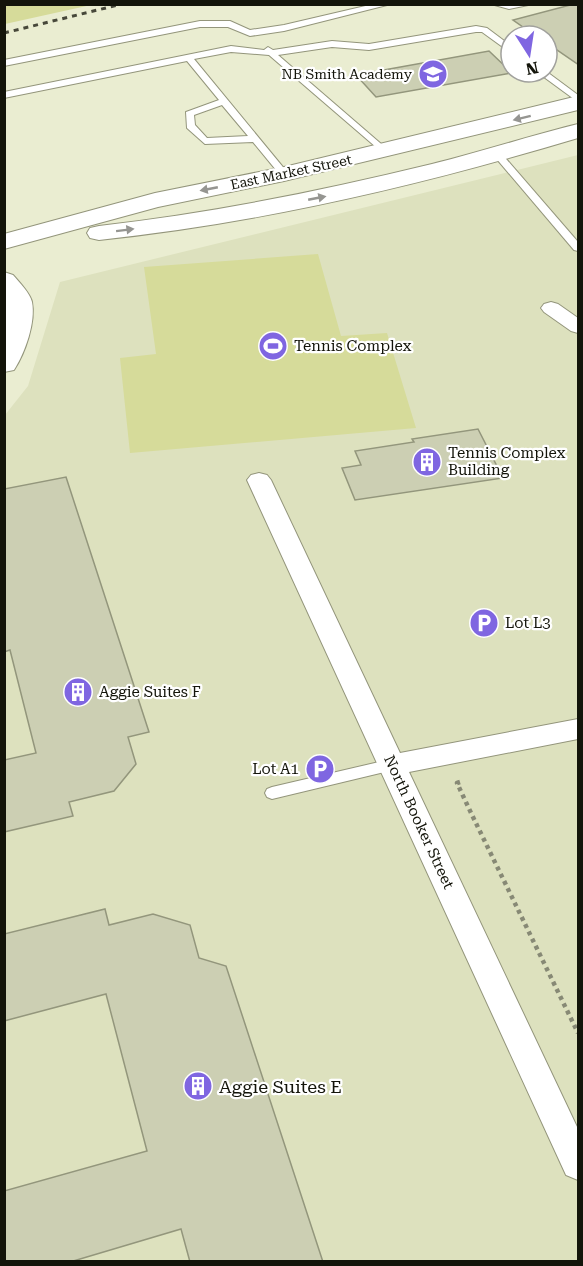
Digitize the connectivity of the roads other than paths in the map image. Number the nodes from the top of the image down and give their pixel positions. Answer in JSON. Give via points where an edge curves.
{"nodes":[{"id":1,"x":387,"y":4,"type":"edge"},
{"id":2,"x":495,"y":4,"type":"edge"},
{"id":3,"x":529,"y":4,"type":"edge"},
{"id":4,"x":242,"y":31,"type":"junction"},
{"id":5,"x":499,"y":41,"type":"edge"},
{"id":6,"x":272,"y":53,"type":"junction"},
{"id":7,"x":189,"y":58,"type":"junction"},
{"id":8,"x":4,"y":63,"type":"edge"},
{"id":9,"x":557,"y":84,"type":"edge"},
{"id":10,"x":4,"y":95,"type":"edge"},
{"id":11,"x":224,"y":101,"type":"junction"},
{"id":12,"x":579,"y":101,"type":"edge"},
{"id":13,"x":579,"y":131,"type":"edge"},
{"id":14,"x":255,"y":139,"type":"junction"},
{"id":15,"x":384,"y":151,"type":"junction"},
{"id":16,"x":498,"y":155,"type":"junction"},
{"id":17,"x":284,"y":174,"type":"junction"},
{"id":18,"x":4,"y":244,"type":"edge"},
{"id":19,"x":579,"y":248,"type":"edge"},
{"id":20,"x":4,"y":280,"type":"edge"},
{"id":21,"x":551,"y":308,"type":"dead end"},
{"id":22,"x":579,"y":327,"type":"edge"},
{"id":23,"x":4,"y":364,"type":"edge"},
{"id":24,"x":259,"y":480,"type":"dead end"},
{"id":25,"x":579,"y":729,"type":"edge"},
{"id":26,"x":392,"y":765,"type":"junction"},
{"id":27,"x":272,"y":793,"type":"dead end"},
{"id":28,"x":579,"y":1164,"type":"edge"}],
"edges":[{"from":1,"to":4,"type":"lane","via":[[284,28]]},
{"from":2,"to":3,"type":"lane"},
{"from":4,"to":6,"type":"lane"},
{"from":4,"to":8,"type":"lane","via":[[230,24],[200,24]]},
{"from":5,"to":6,"type":"lane","via":[[476,29],[369,48],[332,45]]},
{"from":6,"to":7,"type":"lane","via":[[231,49]]},
{"from":6,"to":15,"type":"lane"},
{"from":7,"to":10,"type":"lane"},
{"from":7,"to":11,"type":"lane"},
{"from":9,"to":12,"type":"lane"},
{"from":11,"to":14,"type":"lane"},
{"from":11,"to":14,"type":"lane","via":[[189,114],[190,126],[205,141]]},
{"from":12,"to":15,"type":"main road","name":"East Market Street","one_way":true},
{"from":13,"to":16,"type":"main road","name":"East Market Street"},
{"from":14,"to":17,"type":"lane"},
{"from":15,"to":17,"type":"main road","name":"East Market Street"},
{"from":18,"to":16,"type":"main road","name":"East Market Street","one_way":true,"via":[[205,220],[349,192]]},
{"from":16,"to":19,"type":"lane"},
{"from":17,"to":18,"type":"main road","name":"East Market Street","one_way":true,"via":[[156,200]]},
{"from":20,"to":23,"type":"main road","via":[[19,301],[16,334]]},
{"from":21,"to":22,"type":"street"},
{"from":24,"to":26,"type":"street","name":"North Booker Street"},
{"from":25,"to":26,"type":"street"},
{"from":26,"to":27,"type":"lane"},
{"from":26,"to":28,"type":"street","name":"North Booker Street"}]}
